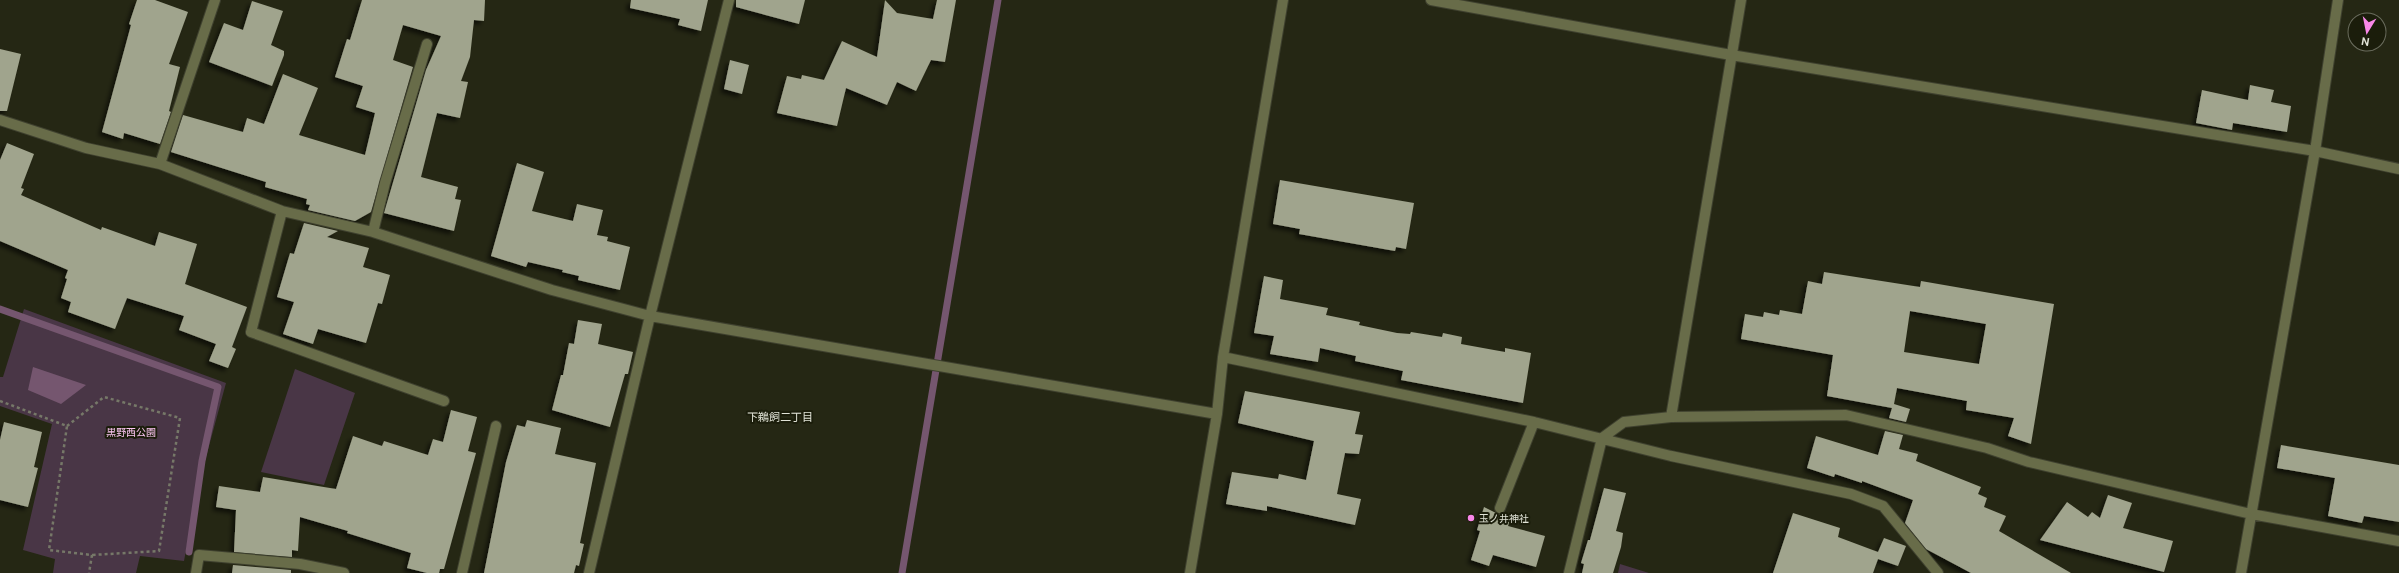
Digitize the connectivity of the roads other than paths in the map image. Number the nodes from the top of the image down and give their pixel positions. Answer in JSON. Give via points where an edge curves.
{"nodes":[{"id":1,"x":215,"y":0,"type":"edge"},
{"id":2,"x":729,"y":0,"type":"edge"},
{"id":3,"x":1283,"y":0,"type":"edge"},
{"id":4,"x":1431,"y":0,"type":"edge"},
{"id":5,"x":1741,"y":0,"type":"edge"},
{"id":6,"x":2338,"y":0,"type":"edge"},
{"id":7,"x":427,"y":44,"type":"dead end"},
{"id":8,"x":1731,"y":55,"type":"junction"},
{"id":9,"x":1,"y":123,"type":"edge"},
{"id":10,"x":2315,"y":151,"type":"junction"},
{"id":11,"x":160,"y":164,"type":"junction"},
{"id":12,"x":2399,"y":169,"type":"edge"},
{"id":13,"x":282,"y":211,"type":"junction"},
{"id":14,"x":373,"y":232,"type":"junction"},
{"id":15,"x":650,"y":316,"type":"junction"},
{"id":16,"x":1223,"y":357,"type":"junction"},
{"id":17,"x":444,"y":401,"type":"dead end"},
{"id":18,"x":1217,"y":414,"type":"junction"},
{"id":19,"x":1671,"y":417,"type":"junction"},
{"id":20,"x":1534,"y":422,"type":"junction"},
{"id":21,"x":496,"y":426,"type":"dead end"},
{"id":22,"x":1602,"y":438,"type":"junction"},
{"id":23,"x":1500,"y":508,"type":"dead end"},
{"id":24,"x":2251,"y":514,"type":"junction"},
{"id":25,"x":2399,"y":541,"type":"edge"},
{"id":26,"x":196,"y":573,"type":"edge"},
{"id":27,"x":344,"y":573,"type":"edge"},
{"id":28,"x":462,"y":573,"type":"edge"},
{"id":29,"x":589,"y":573,"type":"edge"},
{"id":30,"x":1190,"y":573,"type":"edge"},
{"id":31,"x":1569,"y":573,"type":"edge"},
{"id":32,"x":1938,"y":573,"type":"edge"},
{"id":33,"x":2241,"y":573,"type":"edge"}],
"edges":[{"from":1,"to":11,"type":"street"},
{"from":2,"to":15,"type":"street"},
{"from":3,"to":16,"type":"street"},
{"from":4,"to":8,"type":"street"},
{"from":5,"to":8,"type":"street"},
{"from":6,"to":10,"type":"street"},
{"from":7,"to":14,"type":"street","via":[[384,183]]},
{"from":8,"to":10,"type":"street"},
{"from":8,"to":19,"type":"street"},
{"from":9,"to":11,"type":"street","via":[[86,148]]},
{"from":10,"to":12,"type":"street"},
{"from":10,"to":24,"type":"street"},
{"from":11,"to":13,"type":"street"},
{"from":13,"to":14,"type":"street"},
{"from":13,"to":17,"type":"street","via":[[251,332]]},
{"from":14,"to":15,"type":"street","via":[[552,290]]},
{"from":15,"to":18,"type":"street"},
{"from":15,"to":29,"type":"street"},
{"from":16,"to":18,"type":"street"},
{"from":16,"to":20,"type":"street"},
{"from":18,"to":30,"type":"street"},
{"from":19,"to":22,"type":"street","via":[[1624,422]]},
{"from":19,"to":24,"type":"street","via":[[1846,415],[1987,448],[2029,462]]},
{"from":20,"to":22,"type":"street"},
{"from":20,"to":23,"type":"street"},
{"from":21,"to":28,"type":"street"},
{"from":22,"to":31,"type":"street"},
{"from":22,"to":32,"type":"street","via":[[1671,456],[1851,494],[1883,506]]},
{"from":24,"to":25,"type":"street"},
{"from":24,"to":33,"type":"street"},
{"from":26,"to":27,"type":"street","via":[[199,555],[300,564]]}]}
